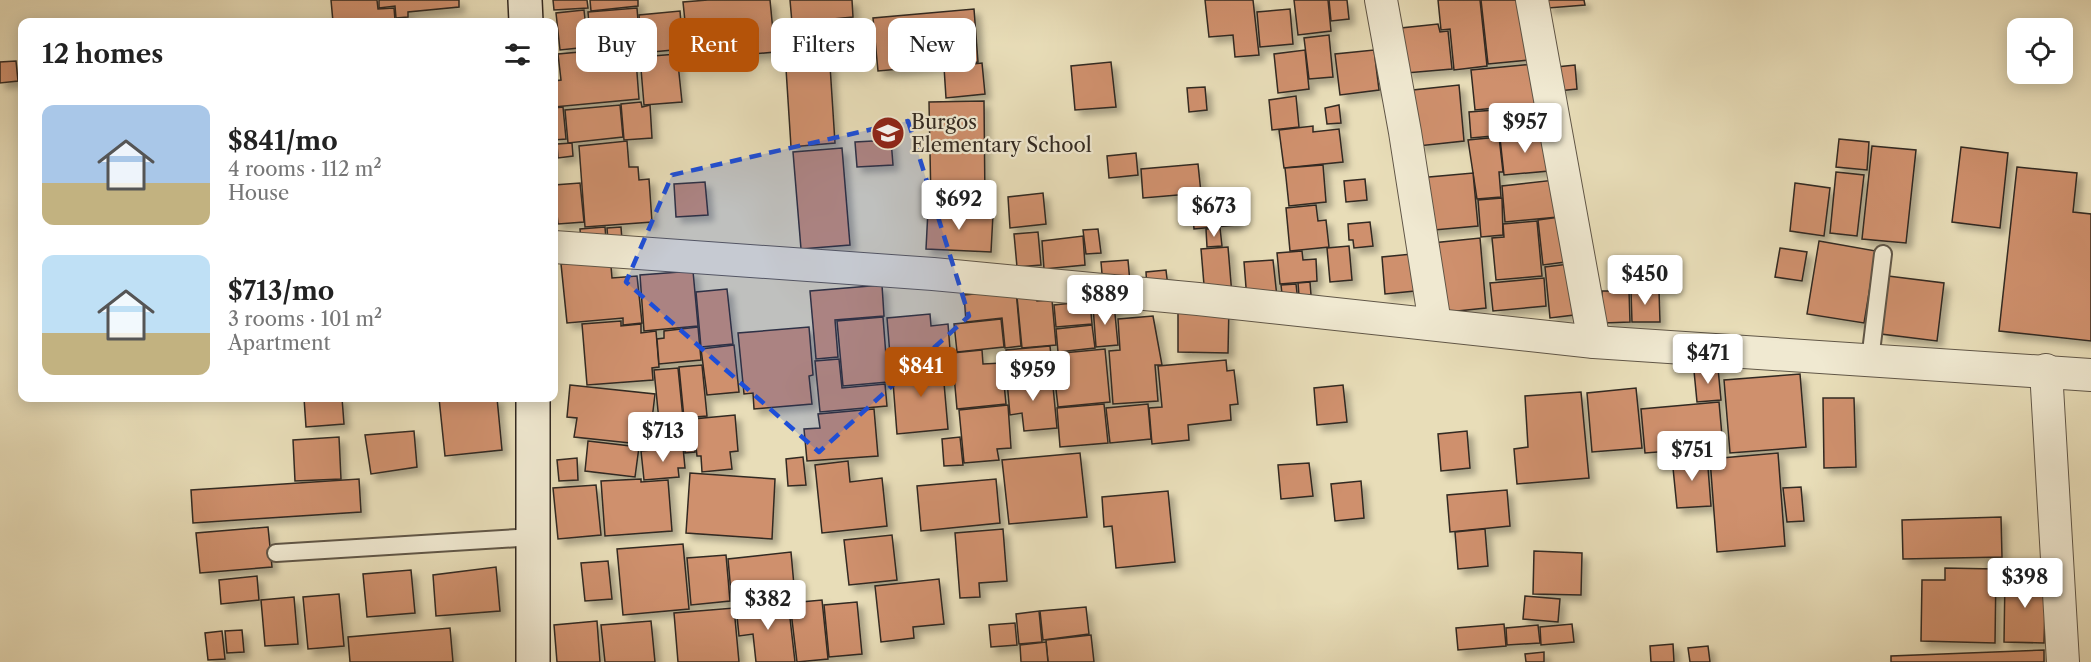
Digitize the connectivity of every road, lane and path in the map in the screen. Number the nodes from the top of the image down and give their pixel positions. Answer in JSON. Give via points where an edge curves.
{"nodes":[{"id":1,"x":525,"y":0,"type":"edge"},
{"id":2,"x":1381,"y":0,"type":"edge"},
{"id":3,"x":1532,"y":0,"type":"edge"},
{"id":4,"x":526,"y":18,"type":"edge"},
{"id":5,"x":558,"y":248,"type":"edge"},
{"id":6,"x":1883,"y":255,"type":"dead end"},
{"id":7,"x":1435,"y":324,"type":"junction"},
{"id":8,"x":1594,"y":342,"type":"junction"},
{"id":9,"x":1870,"y":360,"type":"junction"},
{"id":10,"x":2046,"y":370,"type":"junction"},
{"id":11,"x":2091,"y":375,"type":"edge"},
{"id":12,"x":533,"y":402,"type":"edge"},
{"id":13,"x":534,"y":537,"type":"junction"},
{"id":14,"x":276,"y":553,"type":"dead end"},
{"id":15,"x":533,"y":662,"type":"edge"},
{"id":16,"x":2063,"y":662,"type":"edge"}],
"edges":[{"from":1,"to":4,"type":"street"},
{"from":2,"to":7,"type":"street"},
{"from":3,"to":8,"type":"street"},
{"from":5,"to":7,"type":"street","via":[[933,274]]},
{"from":6,"to":9,"type":"lane"},
{"from":7,"to":8,"type":"street"},
{"from":8,"to":9,"type":"street"},
{"from":9,"to":10,"type":"street"},
{"from":10,"to":11,"type":"street"},
{"from":10,"to":16,"type":"street"},
{"from":12,"to":13,"type":"street"},
{"from":13,"to":14,"type":"lane"},
{"from":13,"to":15,"type":"street"}]}
